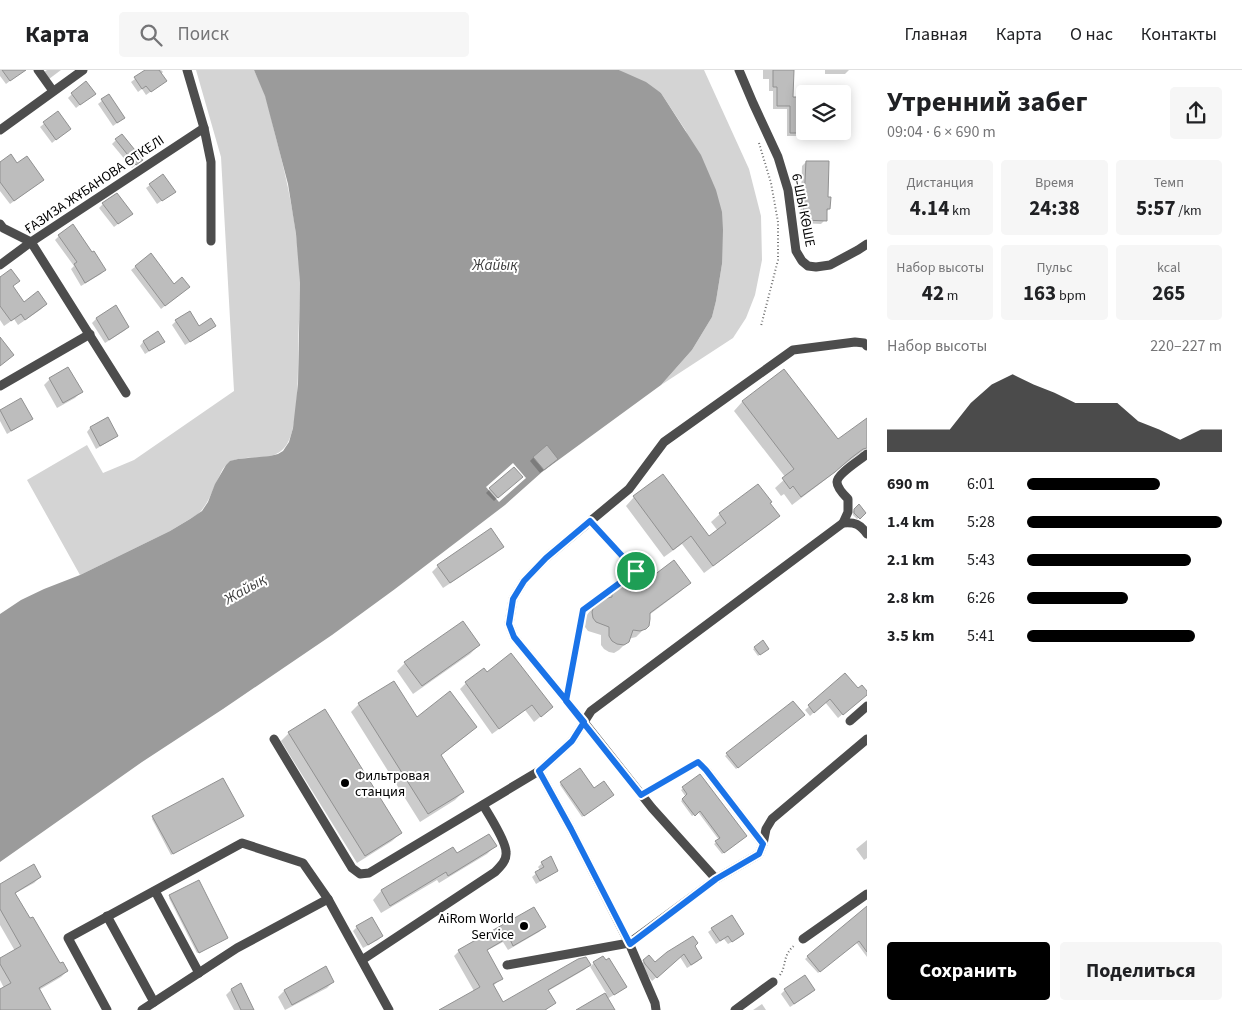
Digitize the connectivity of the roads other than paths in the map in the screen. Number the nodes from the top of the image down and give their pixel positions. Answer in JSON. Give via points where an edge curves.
{"nodes":[{"id":1,"x":38,"y":70,"type":"edge"},
{"id":2,"x":83,"y":70,"type":"edge"},
{"id":3,"x":187,"y":70,"type":"edge"},
{"id":4,"x":739,"y":70,"type":"edge"},
{"id":5,"x":53,"y":91,"type":"junction"},
{"id":6,"x":204,"y":128,"type":"junction"},
{"id":7,"x":0,"y":130,"type":"edge"},
{"id":8,"x":0,"y":224,"type":"edge"},
{"id":9,"x":211,"y":241,"type":"dead end"},
{"id":10,"x":31,"y":242,"type":"junction"},
{"id":11,"x":867,"y":244,"type":"edge"},
{"id":12,"x":0,"y":265,"type":"edge"},
{"id":13,"x":90,"y":334,"type":"junction"},
{"id":14,"x":867,"y":346,"type":"edge"},
{"id":15,"x":0,"y":386,"type":"edge"},
{"id":16,"x":126,"y":393,"type":"dead end"},
{"id":17,"x":867,"y":454,"type":"edge"},
{"id":18,"x":843,"y":523,"type":"junction"},
{"id":19,"x":867,"y":534,"type":"edge"},
{"id":20,"x":867,"y":706,"type":"edge"},
{"id":21,"x":850,"y":721,"type":"dead end"},
{"id":22,"x":584,"y":722,"type":"junction"},
{"id":23,"x":274,"y":739,"type":"dead end"},
{"id":24,"x":867,"y":740,"type":"edge"},
{"id":25,"x":706,"y":770,"type":"road end"},
{"id":26,"x":539,"y":771,"type":"junction"},
{"id":27,"x":483,"y":805,"type":"junction"},
{"id":28,"x":763,"y":844,"type":"junction"},
{"id":29,"x":716,"y":879,"type":"junction"},
{"id":30,"x":154,"y":891,"type":"junction"},
{"id":31,"x":867,"y":894,"type":"edge"},
{"id":32,"x":328,"y":899,"type":"junction"},
{"id":33,"x":108,"y":916,"type":"junction"},
{"id":34,"x":803,"y":939,"type":"road end"},
{"id":35,"x":630,"y":944,"type":"junction"},
{"id":36,"x":362,"y":960,"type":"junction"},
{"id":37,"x":507,"y":965,"type":"dead end"},
{"id":38,"x":199,"y":973,"type":"junction"},
{"id":39,"x":773,"y":982,"type":"road end"},
{"id":40,"x":154,"y":1002,"type":"junction"},
{"id":41,"x":108,"y":1010,"type":"edge"},
{"id":42,"x":142,"y":1010,"type":"edge"},
{"id":43,"x":389,"y":1010,"type":"edge"},
{"id":44,"x":656,"y":1010,"type":"edge"},
{"id":45,"x":735,"y":1010,"type":"edge"}],
"edges":[{"from":1,"to":5,"type":"street"},
{"from":2,"to":5,"type":"street"},
{"from":3,"to":6,"type":"street"},
{"from":4,"to":11,"type":"street","name":"6-ШЫ КӨШЕ","via":[[778,157],[788,190],[796,251],[802,261],[808,266],[830,265]]},
{"from":5,"to":7,"type":"street"},
{"from":6,"to":9,"type":"street","via":[[211,162]]},
{"from":6,"to":10,"type":"street","name":"ҒАЗИЗА ЖҰБАНОВА ӨТКЕЛІ"},
{"from":8,"to":10,"type":"street"},
{"from":10,"to":12,"type":"street","name":"ҒАЗИЗА ЖҰБАНОВА ӨТКЕЛІ"},
{"from":10,"to":13,"type":"street"},
{"from":13,"to":15,"type":"street"},
{"from":13,"to":16,"type":"street"},
{"from":14,"to":22,"type":"street","via":[[855,342],[793,350],[664,442],[628,489],[546,558],[524,581],[513,599],[509,624],[514,637]]},
{"from":17,"to":18,"type":"street","via":[[839,476],[837,482],[848,499],[848,512]]},
{"from":18,"to":19,"type":"street","via":[[853,522]]},
{"from":18,"to":22,"type":"street","via":[[591,711]]},
{"from":20,"to":21,"type":"street"},
{"from":22,"to":26,"type":"street","via":[[572,741]]},
{"from":22,"to":29,"type":"street","via":[[641,795]]},
{"from":23,"to":27,"type":"street","via":[[352,868],[360,874],[369,873]]},
{"from":24,"to":28,"type":"street","via":[[772,819]]},
{"from":25,"to":28,"type":"street"},
{"from":26,"to":27,"type":"street"},
{"from":26,"to":35,"type":"street"},
{"from":27,"to":36,"type":"street","via":[[504,843],[504,862],[495,872]]},
{"from":28,"to":29,"type":"street","via":[[759,854]]},
{"from":29,"to":35,"type":"street"},
{"from":30,"to":32,"type":"street","via":[[242,843],[303,863]]},
{"from":30,"to":33,"type":"street"},
{"from":30,"to":38,"type":"street"},
{"from":31,"to":34,"type":"street"},
{"from":32,"to":36,"type":"street"},
{"from":32,"to":38,"type":"street","via":[[237,948]]},
{"from":33,"to":40,"type":"street"},
{"from":33,"to":41,"type":"street","via":[[68,938]]},
{"from":35,"to":37,"type":"street"},
{"from":35,"to":44,"type":"street"},
{"from":36,"to":43,"type":"street"},
{"from":38,"to":40,"type":"street"},
{"from":39,"to":45,"type":"street"},
{"from":40,"to":42,"type":"street"}]}
